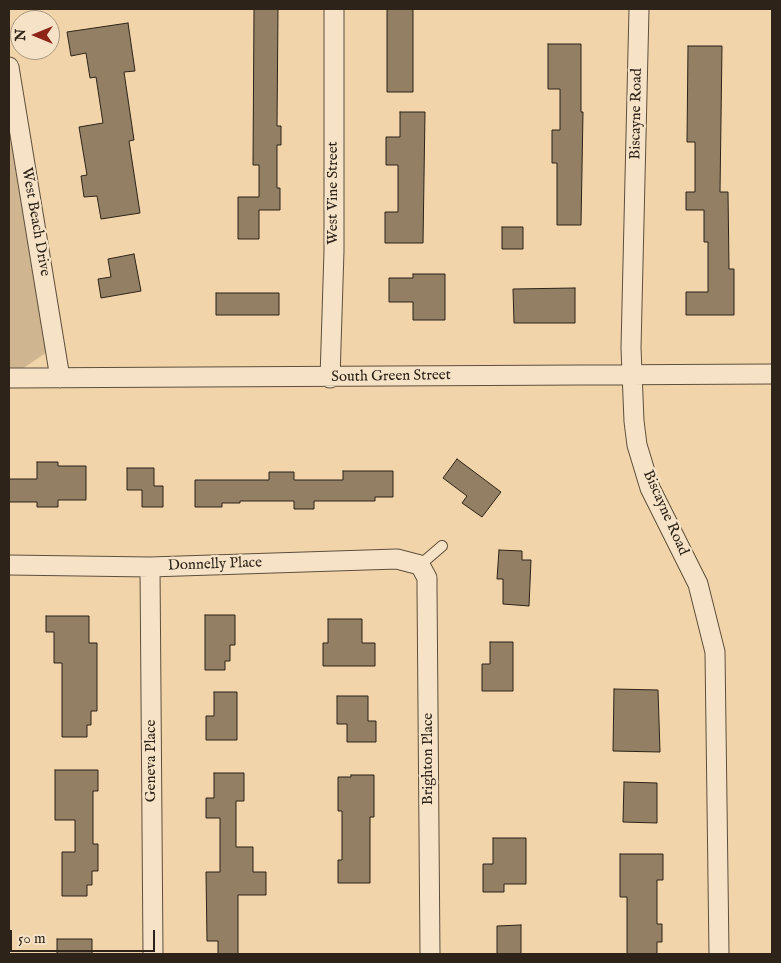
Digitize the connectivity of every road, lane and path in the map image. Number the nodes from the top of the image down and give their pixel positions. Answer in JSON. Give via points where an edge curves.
{"nodes":[{"id":1,"x":334,"y":9,"type":"edge"},
{"id":2,"x":639,"y":9,"type":"edge"},
{"id":3,"x":9,"y":67,"type":"edge"},
{"id":4,"x":632,"y":374,"type":"junction"},
{"id":5,"x":772,"y":374,"type":"edge"},
{"id":6,"x":9,"y":378,"type":"edge"},
{"id":7,"x":60,"y":378,"type":"junction"},
{"id":8,"x":330,"y":378,"type":"junction"},
{"id":9,"x":442,"y":546,"type":"dead end"},
{"id":10,"x":9,"y":565,"type":"edge"},
{"id":11,"x":420,"y":565,"type":"junction"},
{"id":12,"x":150,"y":567,"type":"junction"},
{"id":13,"x":154,"y":954,"type":"edge"},
{"id":14,"x":430,"y":954,"type":"edge"},
{"id":15,"x":719,"y":954,"type":"edge"}],
"edges":[{"from":1,"to":8,"type":"street","name":"West Vine Street","via":[[334,242]]},
{"from":2,"to":4,"type":"street","name":"Biscayne Road"},
{"from":3,"to":7,"type":"street","name":"West Beach Drive"},
{"from":4,"to":5,"type":"street","name":"South Green Street"},
{"from":4,"to":8,"type":"street","name":"South Green Street"},
{"from":4,"to":15,"type":"street","name":"Biscayne Road","via":[[636,445],[650,488],[698,584],[715,652]]},
{"from":6,"to":7,"type":"street","name":"South Green Street"},
{"from":7,"to":8,"type":"street","name":"South Green Street"},
{"from":9,"to":11,"type":"lane"},
{"from":10,"to":12,"type":"street","name":"Donnelly Place"},
{"from":11,"to":12,"type":"street","name":"Donnelly Place","via":[[397,559]]},
{"from":11,"to":14,"type":"street","name":"Brighton Place","via":[[427,578]]},
{"from":12,"to":13,"type":"street","name":"Geneva Place"}]}
